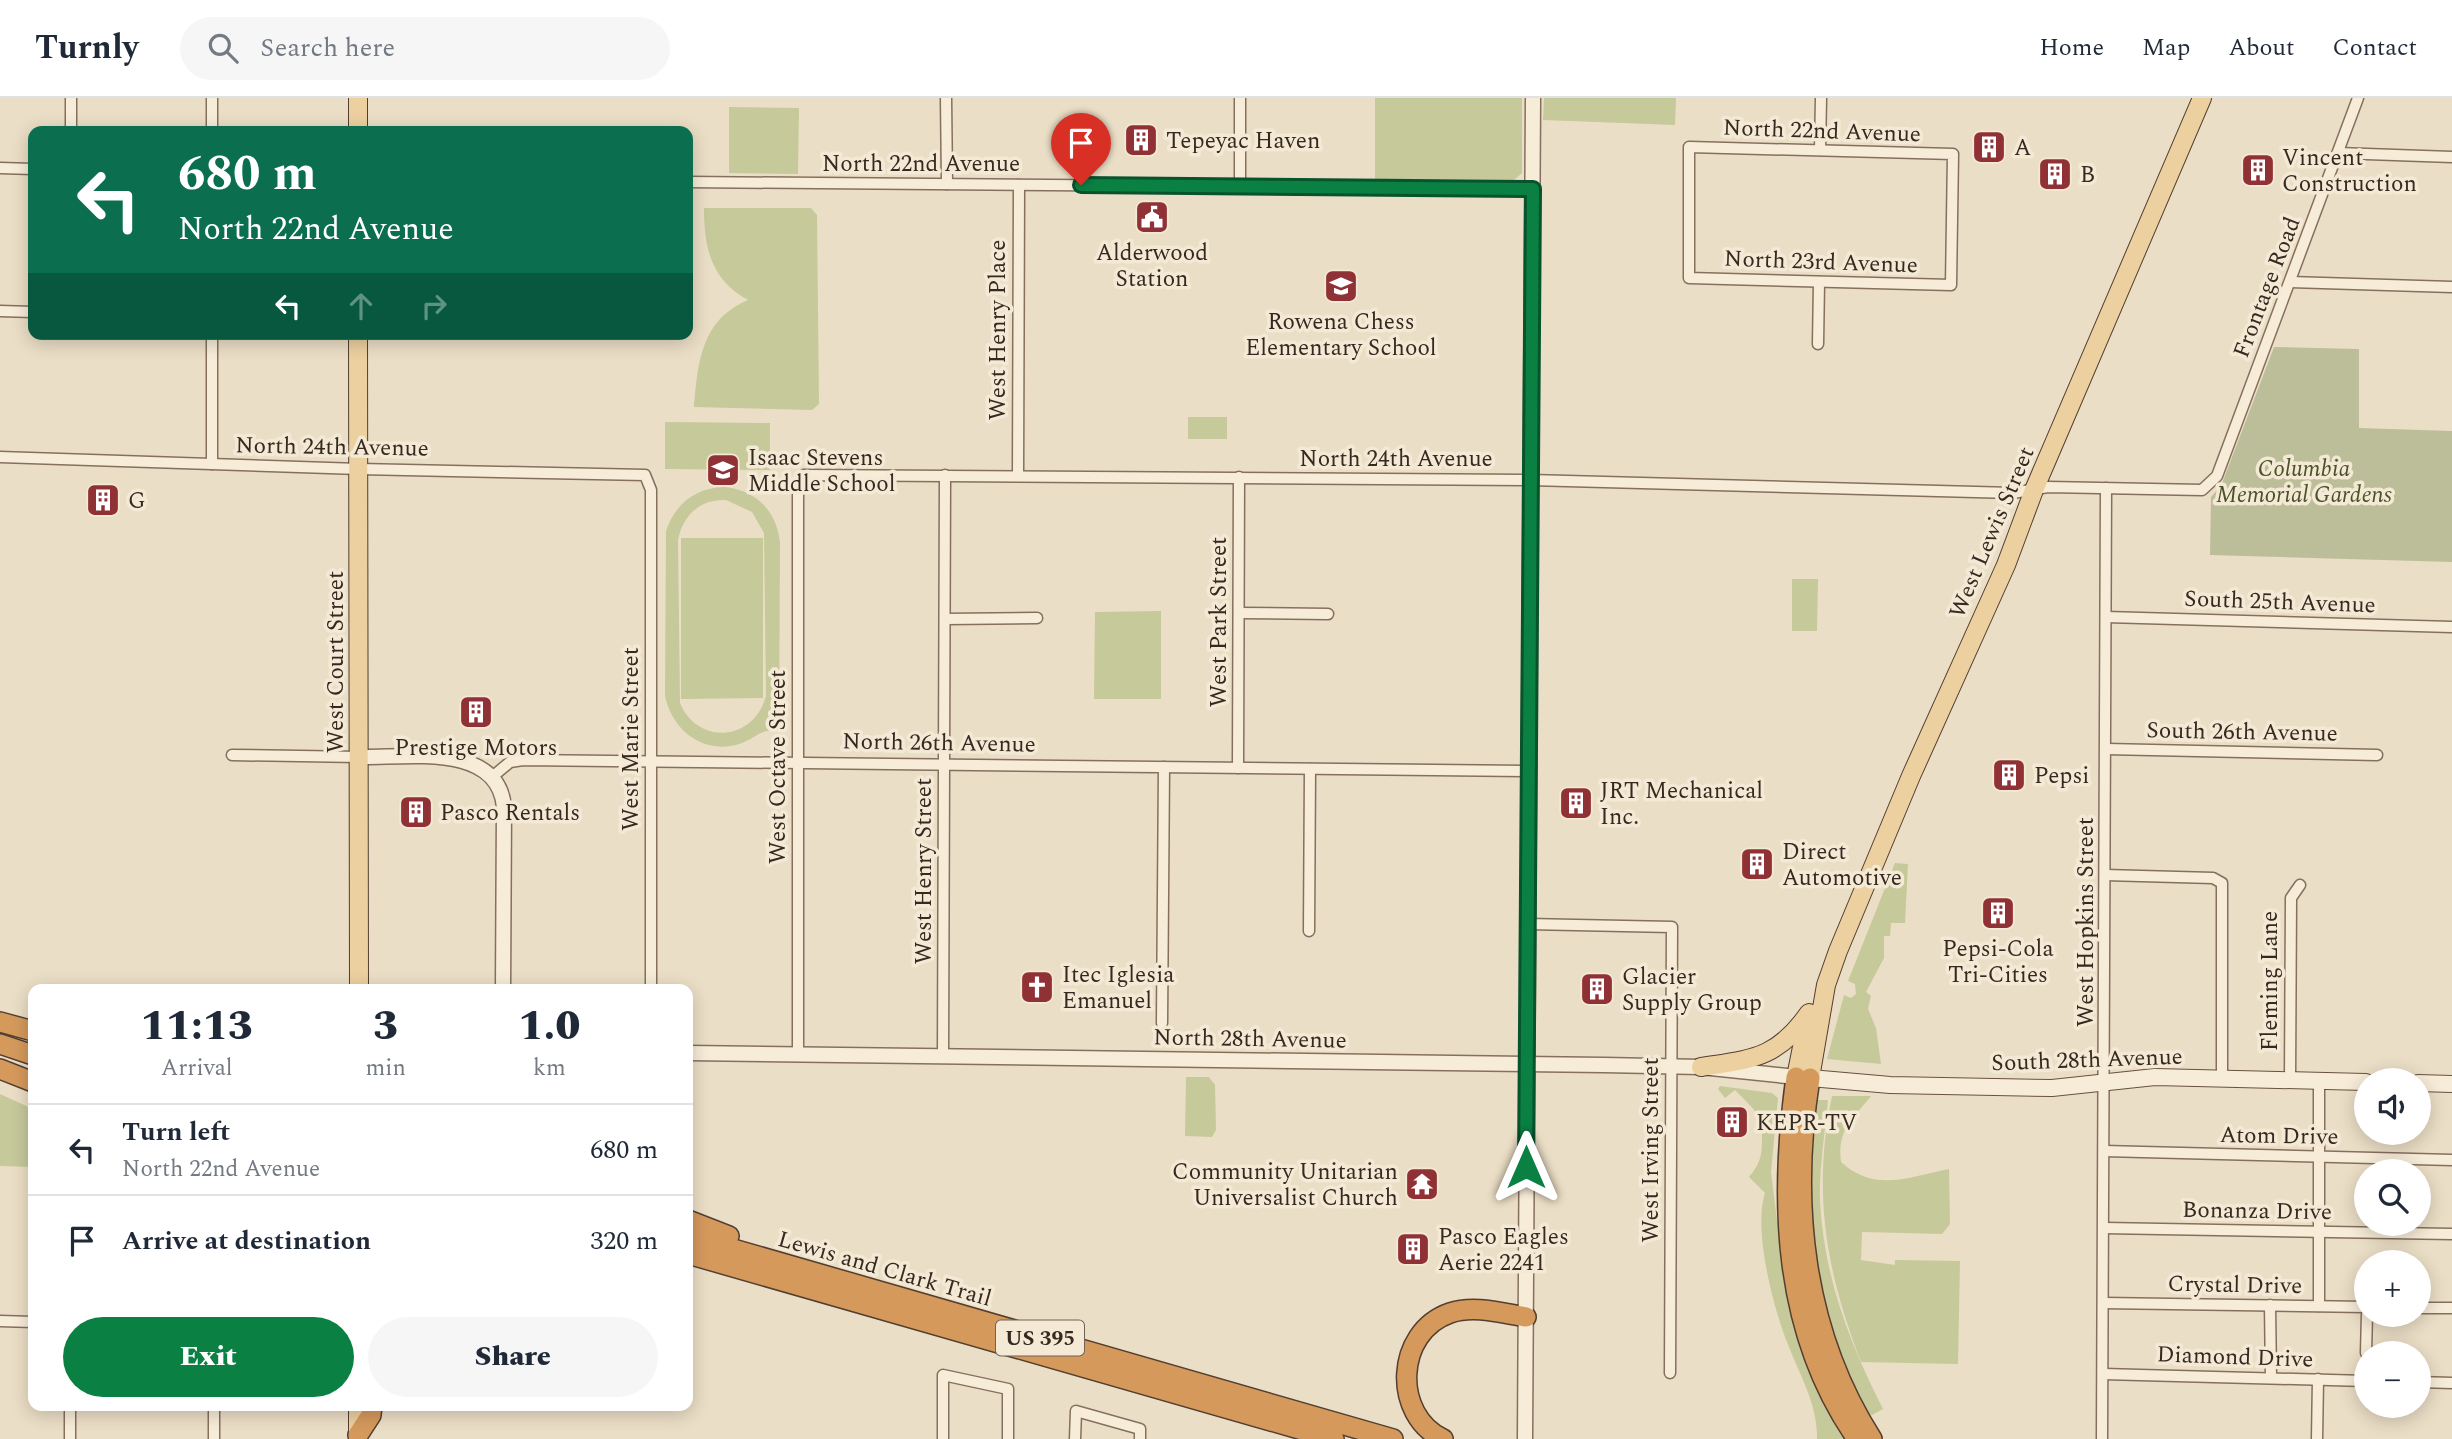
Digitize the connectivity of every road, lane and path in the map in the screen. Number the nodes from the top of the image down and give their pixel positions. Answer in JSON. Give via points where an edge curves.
{"nodes":[{"id":1,"x":71,"y":98,"type":"edge"},
{"id":2,"x":212,"y":98,"type":"edge"},
{"id":3,"x":358,"y":98,"type":"edge"},
{"id":4,"x":946,"y":98,"type":"edge"},
{"id":5,"x":1240,"y":98,"type":"edge"},
{"id":6,"x":1533,"y":98,"type":"edge"},
{"id":7,"x":1821,"y":98,"type":"edge"},
{"id":8,"x":2202,"y":98,"type":"edge"},
{"id":9,"x":2358,"y":98,"type":"edge"},
{"id":10,"x":71,"y":126,"type":"edge"},
{"id":11,"x":212,"y":126,"type":"edge"},
{"id":12,"x":358,"y":126,"type":"edge"},
{"id":13,"x":1821,"y":150,"type":"junction"},
{"id":14,"x":2338,"y":153,"type":"junction"},
{"id":15,"x":2452,"y":157,"type":"edge"},
{"id":16,"x":0,"y":168,"type":"edge"},
{"id":17,"x":28,"y":169,"type":"edge"},
{"id":18,"x":693,"y":182,"type":"edge"},
{"id":19,"x":947,"y":184,"type":"junction"},
{"id":20,"x":1018,"y":185,"type":"junction"},
{"id":21,"x":1240,"y":187,"type":"junction"},
{"id":22,"x":1533,"y":189,"type":"junction"},
{"id":23,"x":1689,"y":278,"type":"joint"},
{"id":24,"x":1819,"y":282,"type":"junction"},
{"id":25,"x":2290,"y":282,"type":"junction"},
{"id":26,"x":1951,"y":285,"type":"joint"},
{"id":27,"x":2452,"y":287,"type":"edge"},
{"id":28,"x":0,"y":311,"type":"edge"},
{"id":29,"x":28,"y":312,"type":"edge"},
{"id":30,"x":212,"y":340,"type":"edge"},
{"id":31,"x":358,"y":340,"type":"edge"},
{"id":32,"x":1818,"y":344,"type":"dead end"},
{"id":33,"x":0,"y":457,"type":"edge"},
{"id":34,"x":212,"y":464,"type":"junction"},
{"id":35,"x":359,"y":469,"type":"junction"},
{"id":36,"x":945,"y":475,"type":"junction"},
{"id":37,"x":1018,"y":475,"type":"junction"},
{"id":38,"x":1239,"y":477,"type":"junction"},
{"id":39,"x":801,"y":479,"type":"joint"},
{"id":40,"x":1531,"y":480,"type":"junction"},
{"id":41,"x":2207,"y":487,"type":"joint"},
{"id":42,"x":2106,"y":488,"type":"junction"},
{"id":43,"x":651,"y":490,"type":"joint"},
{"id":44,"x":2034,"y":490,"type":"junction"},
{"id":45,"x":1239,"y":613,"type":"junction"},
{"id":46,"x":1328,"y":614,"type":"dead end"},
{"id":47,"x":2106,"y":617,"type":"junction"},
{"id":48,"x":1037,"y":618,"type":"dead end"},
{"id":49,"x":944,"y":619,"type":"junction"},
{"id":50,"x":2452,"y":627,"type":"edge"},
{"id":51,"x":2106,"y":749,"type":"junction"},
{"id":52,"x":232,"y":755,"type":"dead end"},
{"id":53,"x":2377,"y":755,"type":"dead end"},
{"id":54,"x":360,"y":757,"type":"junction"},
{"id":55,"x":651,"y":761,"type":"junction"},
{"id":56,"x":798,"y":763,"type":"junction"},
{"id":57,"x":944,"y":765,"type":"junction"},
{"id":58,"x":1164,"y":767,"type":"junction"},
{"id":59,"x":1238,"y":768,"type":"junction"},
{"id":60,"x":1310,"y":769,"type":"junction"},
{"id":61,"x":1528,"y":771,"type":"junction"},
{"id":62,"x":492,"y":777,"type":"junction"},
{"id":63,"x":2105,"y":875,"type":"junction"},
{"id":64,"x":2300,"y":885,"type":"dead end"},
{"id":65,"x":1527,"y":924,"type":"junction"},
{"id":66,"x":1309,"y":931,"type":"dead end"},
{"id":67,"x":359,"y":984,"type":"edge"},
{"id":68,"x":503,"y":984,"type":"edge"},
{"id":69,"x":651,"y":984,"type":"edge"},
{"id":70,"x":1826,"y":985,"type":"junction"},
{"id":71,"x":1809,"y":1013,"type":"junction"},
{"id":72,"x":0,"y":1022,"type":"edge"},
{"id":73,"x":1162,"y":1023,"type":"dead end"},
{"id":74,"x":28,"y":1030,"type":"edge"},
{"id":75,"x":0,"y":1031,"type":"edge"},
{"id":76,"x":28,"y":1039,"type":"edge"},
{"id":77,"x":0,"y":1044,"type":"edge"},
{"id":78,"x":28,"y":1053,"type":"edge"},
{"id":79,"x":693,"y":1053,"type":"edge"},
{"id":80,"x":797,"y":1055,"type":"junction"},
{"id":81,"x":943,"y":1057,"type":"junction"},
{"id":82,"x":1527,"y":1063,"type":"junction"},
{"id":83,"x":1671,"y":1066,"type":"junction"},
{"id":84,"x":1700,"y":1067,"type":"junction"},
{"id":85,"x":0,"y":1069,"type":"edge"},
{"id":86,"x":1803,"y":1078,"type":"junction"},
{"id":87,"x":2222,"y":1079,"type":"junction"},
{"id":88,"x":28,"y":1080,"type":"edge"},
{"id":89,"x":2290,"y":1080,"type":"junction"},
{"id":90,"x":2319,"y":1081,"type":"junction"},
{"id":91,"x":2105,"y":1082,"type":"junction"},
{"id":92,"x":2354,"y":1082,"type":"edge"},
{"id":93,"x":2431,"y":1083,"type":"edge"},
{"id":94,"x":2452,"y":1084,"type":"edge"},
{"id":95,"x":2104,"y":1152,"type":"junction"},
{"id":96,"x":2319,"y":1157,"type":"junction"},
{"id":97,"x":2452,"y":1160,"type":"edge"},
{"id":98,"x":693,"y":1222,"type":"edge"},
{"id":99,"x":2104,"y":1228,"type":"junction"},
{"id":100,"x":2319,"y":1231,"type":"junction"},
{"id":101,"x":2452,"y":1234,"type":"edge"},
{"id":102,"x":693,"y":1237,"type":"edge"},
{"id":103,"x":693,"y":1256,"type":"edge"},
{"id":104,"x":772,"y":1261,"type":"junction"},
{"id":105,"x":693,"y":1266,"type":"edge"},
{"id":106,"x":733,"y":1268,"type":"junction"},
{"id":107,"x":2104,"y":1303,"type":"junction"},
{"id":108,"x":2270,"y":1306,"type":"junction"},
{"id":109,"x":2319,"y":1306,"type":"junction"},
{"id":110,"x":2354,"y":1307,"type":"edge"},
{"id":111,"x":2431,"y":1308,"type":"edge"},
{"id":112,"x":2452,"y":1308,"type":"edge"},
{"id":113,"x":1526,"y":1317,"type":"junction"},
{"id":114,"x":0,"y":1321,"type":"edge"},
{"id":115,"x":28,"y":1322,"type":"edge"},
{"id":116,"x":1670,"y":1373,"type":"dead end"},
{"id":117,"x":2103,"y":1374,"type":"junction"},
{"id":118,"x":2271,"y":1378,"type":"junction"},
{"id":119,"x":2318,"y":1380,"type":"junction"},
{"id":120,"x":2354,"y":1381,"type":"edge"},
{"id":121,"x":2431,"y":1382,"type":"edge"},
{"id":122,"x":2452,"y":1383,"type":"edge"},
{"id":123,"x":70,"y":1411,"type":"edge"},
{"id":124,"x":214,"y":1411,"type":"edge"},
{"id":125,"x":358,"y":1411,"type":"edge"},
{"id":126,"x":371,"y":1411,"type":"edge"},
{"id":127,"x":1525,"y":1435,"type":"edge"},
{"id":128,"x":358,"y":1437,"type":"edge"},
{"id":129,"x":69,"y":1439,"type":"edge"},
{"id":130,"x":214,"y":1439,"type":"edge"},
{"id":131,"x":943,"y":1439,"type":"edge"},
{"id":132,"x":1008,"y":1439,"type":"edge"},
{"id":133,"x":1075,"y":1439,"type":"edge"},
{"id":134,"x":1140,"y":1439,"type":"edge"},
{"id":135,"x":1334,"y":1439,"type":"edge"},
{"id":136,"x":1393,"y":1439,"type":"edge"},
{"id":137,"x":1443,"y":1439,"type":"edge"},
{"id":138,"x":1857,"y":1439,"type":"edge"},
{"id":139,"x":1872,"y":1439,"type":"edge"},
{"id":140,"x":2102,"y":1439,"type":"edge"},
{"id":141,"x":2316,"y":1439,"type":"edge"}],
"edges":[{"from":1,"to":10,"type":"street"},
{"from":2,"to":11,"type":"street"},
{"from":3,"to":12,"type":"main road"},
{"from":4,"to":19,"type":"street"},
{"from":5,"to":21,"type":"street"},
{"from":6,"to":22,"type":"street"},
{"from":7,"to":13,"type":"street"},
{"from":8,"to":44,"type":"main road","name":"West Lewis Street"},
{"from":9,"to":14,"type":"street","name":"Frontage Road"},
{"from":13,"to":23,"type":"street","name":"North 22nd Avenue","via":[[1689,147]]},
{"from":13,"to":26,"type":"street","name":"North 22nd Avenue","via":[[1953,154]]},
{"from":14,"to":15,"type":"street"},
{"from":14,"to":25,"type":"street","name":"Frontage Road"},
{"from":16,"to":17,"type":"street"},
{"from":18,"to":19,"type":"street","name":"North 22nd Avenue"},
{"from":19,"to":20,"type":"street","name":"North 22nd Avenue"},
{"from":20,"to":21,"type":"street","name":"North 22nd Avenue"},
{"from":20,"to":37,"type":"street","name":"West Henry Place"},
{"from":21,"to":22,"type":"street","name":"North 22nd Avenue"},
{"from":22,"to":40,"type":"street"},
{"from":23,"to":24,"type":"street","name":"North 23rd Avenue"},
{"from":24,"to":26,"type":"street","name":"North 23rd Avenue"},
{"from":24,"to":32,"type":"street"},
{"from":25,"to":27,"type":"street"},
{"from":25,"to":41,"type":"street","name":"Frontage Road","via":[[2217,476]]},
{"from":28,"to":29,"type":"street"},
{"from":30,"to":34,"type":"street"},
{"from":31,"to":35,"type":"main road","name":"West Court Street"},
{"from":33,"to":34,"type":"street","name":"North 24th Avenue"},
{"from":34,"to":35,"type":"street","name":"North 24th Avenue"},
{"from":35,"to":43,"type":"street","name":"North 24th Avenue","via":[[635,472],[648,478]]},
{"from":35,"to":54,"type":"main road","name":"West Court Street"},
{"from":36,"to":37,"type":"street","name":"North 24th Avenue"},
{"from":36,"to":39,"type":"street","name":"North 24th Avenue","via":[[816,474]]},
{"from":36,"to":49,"type":"street","name":"West Henry Street"},
{"from":37,"to":38,"type":"street","name":"North 24th Avenue"},
{"from":38,"to":40,"type":"street","name":"North 24th Avenue"},
{"from":38,"to":45,"type":"street","name":"West Park Street"},
{"from":39,"to":56,"type":"street","name":"West Octave Street"},
{"from":40,"to":44,"type":"street","name":"North 24th Avenue"},
{"from":40,"to":61,"type":"street"},
{"from":41,"to":42,"type":"street","name":"North 24th Avenue"},
{"from":42,"to":44,"type":"street","name":"North 24th Avenue"},
{"from":42,"to":47,"type":"street","name":"West Hopkins Street"},
{"from":43,"to":55,"type":"street","name":"West Marie Street"},
{"from":44,"to":70,"type":"main road","name":"West Lewis Street"},
{"from":45,"to":46,"type":"street"},
{"from":45,"to":59,"type":"street","name":"West Park Street"},
{"from":47,"to":50,"type":"street","name":"South 25th Avenue"},
{"from":47,"to":51,"type":"street","name":"West Hopkins Street"},
{"from":48,"to":49,"type":"street"},
{"from":49,"to":57,"type":"street","name":"West Henry Street"},
{"from":51,"to":53,"type":"street","name":"South 26th Avenue"},
{"from":51,"to":63,"type":"street","name":"West Hopkins Street"},
{"from":52,"to":54,"type":"street"},
{"from":54,"to":62,"type":"street","via":[[462,760]]},
{"from":54,"to":67,"type":"main road","name":"West Court Street"},
{"from":55,"to":56,"type":"street","name":"North 26th Avenue"},
{"from":55,"to":62,"type":"street","name":"North 26th Avenue","via":[[518,760]]},
{"from":55,"to":69,"type":"street","name":"West Marie Street"},
{"from":56,"to":57,"type":"street","name":"North 26th Avenue"},
{"from":56,"to":80,"type":"street","name":"West Octave Street"},
{"from":57,"to":58,"type":"street","name":"North 26th Avenue"},
{"from":57,"to":81,"type":"street","name":"West Henry Street"},
{"from":58,"to":59,"type":"street","name":"North 26th Avenue"},
{"from":58,"to":73,"type":"street"},
{"from":59,"to":60,"type":"street","name":"North 26th Avenue"},
{"from":60,"to":61,"type":"street","name":"North 26th Avenue"},
{"from":60,"to":66,"type":"street"},
{"from":61,"to":65,"type":"street"},
{"from":62,"to":68,"type":"street","via":[[504,807]]},
{"from":63,"to":87,"type":"street","via":[[2220,881]]},
{"from":63,"to":91,"type":"street","name":"West Hopkins Street"},
{"from":64,"to":89,"type":"street","name":"Fleming Lane","via":[[2291,898]]},
{"from":65,"to":82,"type":"street"},
{"from":65,"to":83,"type":"street","name":"West Irving Street","via":[[1672,927]]},
{"from":70,"to":71,"type":"main road","name":"West Lewis Street"},
{"from":70,"to":86,"type":"main road","name":"West Lewis Street"},
{"from":71,"to":84,"type":"main road","via":[[1795,1033],[1772,1052]]},
{"from":71,"to":86,"type":"main road","name":"West Lewis Street"},
{"from":72,"to":74,"type":"highway"},
{"from":75,"to":76,"type":"highway"},
{"from":77,"to":78,"type":"highway"},
{"from":79,"to":80,"type":"street","name":"North 28th Avenue"},
{"from":80,"to":81,"type":"street","name":"North 28th Avenue"},
{"from":81,"to":82,"type":"street","name":"North 28th Avenue"},
{"from":82,"to":83,"type":"street","name":"North 28th Avenue"},
{"from":82,"to":113,"type":"street"},
{"from":83,"to":84,"type":"street","name":"North 28th Avenue"},
{"from":83,"to":116,"type":"street","name":"West Irving Street"},
{"from":84,"to":86,"type":"street","name":"North 28th Avenue"},
{"from":85,"to":88,"type":"highway"},
{"from":86,"to":91,"type":"main road","name":"South 28th Avenue","via":[[1890,1085],[2052,1088]]},
{"from":86,"to":138,"type":"highway","via":[[1785,1182],[1787,1232],[1810,1340],[1825,1380]]},
{"from":86,"to":139,"type":"highway","via":[[1801,1187],[1811,1294],[1828,1350]]},
{"from":87,"to":89,"type":"main road","name":"South 28th Avenue"},
{"from":87,"to":91,"type":"main road","name":"South 28th Avenue","via":[[2155,1077]]},
{"from":89,"to":90,"type":"main road","name":"South 28th Avenue"},
{"from":90,"to":92,"type":"main road","name":"South 28th Avenue"},
{"from":90,"to":96,"type":"street"},
{"from":91,"to":95,"type":"street","name":"West Hopkins Street"},
{"from":93,"to":94,"type":"main road"},
{"from":95,"to":96,"type":"street","name":"Atom Drive"},
{"from":95,"to":99,"type":"street","name":"West Hopkins Street"},
{"from":96,"to":97,"type":"street","name":"Atom Drive"},
{"from":96,"to":100,"type":"street"},
{"from":98,"to":104,"type":"highway","via":[[752,1246]]},
{"from":99,"to":100,"type":"street","name":"Bonanza Drive"},
{"from":99,"to":107,"type":"street","name":"West Hopkins Street"},
{"from":100,"to":101,"type":"street","name":"Bonanza Drive"},
{"from":100,"to":109,"type":"street"},
{"from":102,"to":104,"type":"highway","name":"Lewis and Clark Trail","number":"US 395"},
{"from":103,"to":106,"type":"highway","name":"Lewis and Clark Trail","number":"US 395"},
{"from":104,"to":136,"type":"highway","name":"Lewis and Clark Trail","number":"US 395"},
{"from":105,"to":106,"type":"highway"},
{"from":106,"to":135,"type":"highway","name":"Lewis and Clark Trail","number":"US 395"},
{"from":107,"to":108,"type":"street","name":"Crystal Drive"},
{"from":107,"to":117,"type":"street","name":"West Hopkins Street"},
{"from":108,"to":109,"type":"street","name":"Crystal Drive"},
{"from":108,"to":118,"type":"street"},
{"from":109,"to":110,"type":"street","name":"Crystal Drive"},
{"from":111,"to":112,"type":"street"},
{"from":113,"to":127,"type":"street"},
{"from":113,"to":137,"type":"highway","via":[[1461,1310],[1435,1321],[1417,1340],[1406,1374],[1410,1402],[1423,1425]]},
{"from":114,"to":115,"type":"street"},
{"from":117,"to":118,"type":"street","name":"Diamond Drive"},
{"from":117,"to":140,"type":"street","name":"West Hopkins Street"},
{"from":118,"to":119,"type":"street","name":"Diamond Drive"},
{"from":119,"to":120,"type":"street","name":"Diamond Drive"},
{"from":119,"to":141,"type":"street"},
{"from":121,"to":122,"type":"street"},
{"from":123,"to":129,"type":"street"},
{"from":124,"to":130,"type":"street"},
{"from":125,"to":128,"type":"main road"},
{"from":126,"to":128,"type":"highway"},
{"from":131,"to":132,"type":"street","via":[[943,1375],[1008,1390]]},
{"from":133,"to":134,"type":"street","via":[[1076,1411],[1140,1429]]}]}
